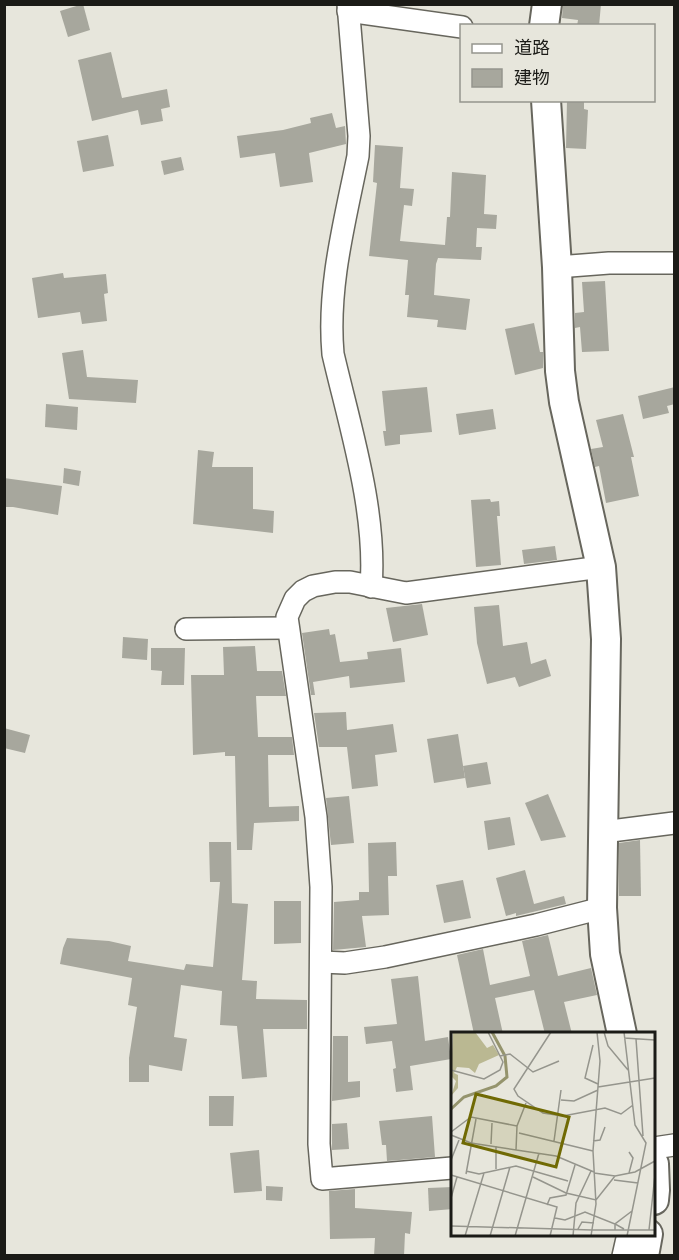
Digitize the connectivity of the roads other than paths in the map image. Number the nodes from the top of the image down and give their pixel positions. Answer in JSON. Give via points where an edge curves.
{"nodes":[{"id":1,"x":547,"y":4,"type":"edge"},
{"id":2,"x":348,"y":8,"type":"edge"},
{"id":3,"x":544,"y":24,"type":"edge"},
{"id":4,"x":460,"y":27,"type":"edge"},
{"id":5,"x":546,"y":102,"type":"edge"},
{"id":6,"x":675,"y":263,"type":"edge"},
{"id":7,"x":557,"y":267,"type":"junction"},
{"id":8,"x":601,"y":567,"type":"junction"},
{"id":9,"x":371,"y":587,"type":"junction"},
{"id":10,"x":288,"y":628,"type":"junction"},
{"id":11,"x":186,"y":629,"type":"dead end"},
{"id":12,"x":675,"y":823,"type":"edge"},
{"id":13,"x":603,"y":832,"type":"junction"},
{"id":14,"x":602,"y":908,"type":"junction"},
{"id":15,"x":321,"y":962,"type":"junction"},
{"id":16,"x":622,"y":1032,"type":"edge"},
{"id":17,"x":675,"y":1145,"type":"edge"},
{"id":18,"x":655,"y":1148,"type":"edge"},
{"id":19,"x":451,"y":1168,"type":"edge"},
{"id":20,"x":628,"y":1236,"type":"edge"},
{"id":21,"x":648,"y":1236,"type":"edge"},
{"id":22,"x":623,"y":1256,"type":"edge"},
{"id":23,"x":644,"y":1256,"type":"edge"}],
"edges":[{"from":1,"to":3,"type":"street"},
{"from":2,"to":4,"type":"street"},
{"from":2,"to":9,"type":"street","via":[[358,156],[336,274],[331,329],[370,529]]},
{"from":5,"to":7,"type":"street"},
{"from":6,"to":7,"type":"street"},
{"from":7,"to":8,"type":"street","via":[[564,402]]},
{"from":8,"to":9,"type":"street","via":[[406,593]]},
{"from":8,"to":13,"type":"street","via":[[606,639]]},
{"from":9,"to":10,"type":"street","via":[[350,582],[313,586],[295,599],[287,617]]},
{"from":10,"to":11,"type":"street"},
{"from":10,"to":15,"type":"street","via":[[316,817]]},
{"from":12,"to":13,"type":"street"},
{"from":13,"to":14,"type":"street"},
{"from":14,"to":15,"type":"street","via":[[385,957]]},
{"from":14,"to":16,"type":"street","via":[[605,954]]},
{"from":15,"to":19,"type":"street","via":[[322,1179]]},
{"from":17,"to":18,"type":"street"},
{"from":20,"to":22,"type":"street"},
{"from":21,"to":23,"type":"street"}]}
